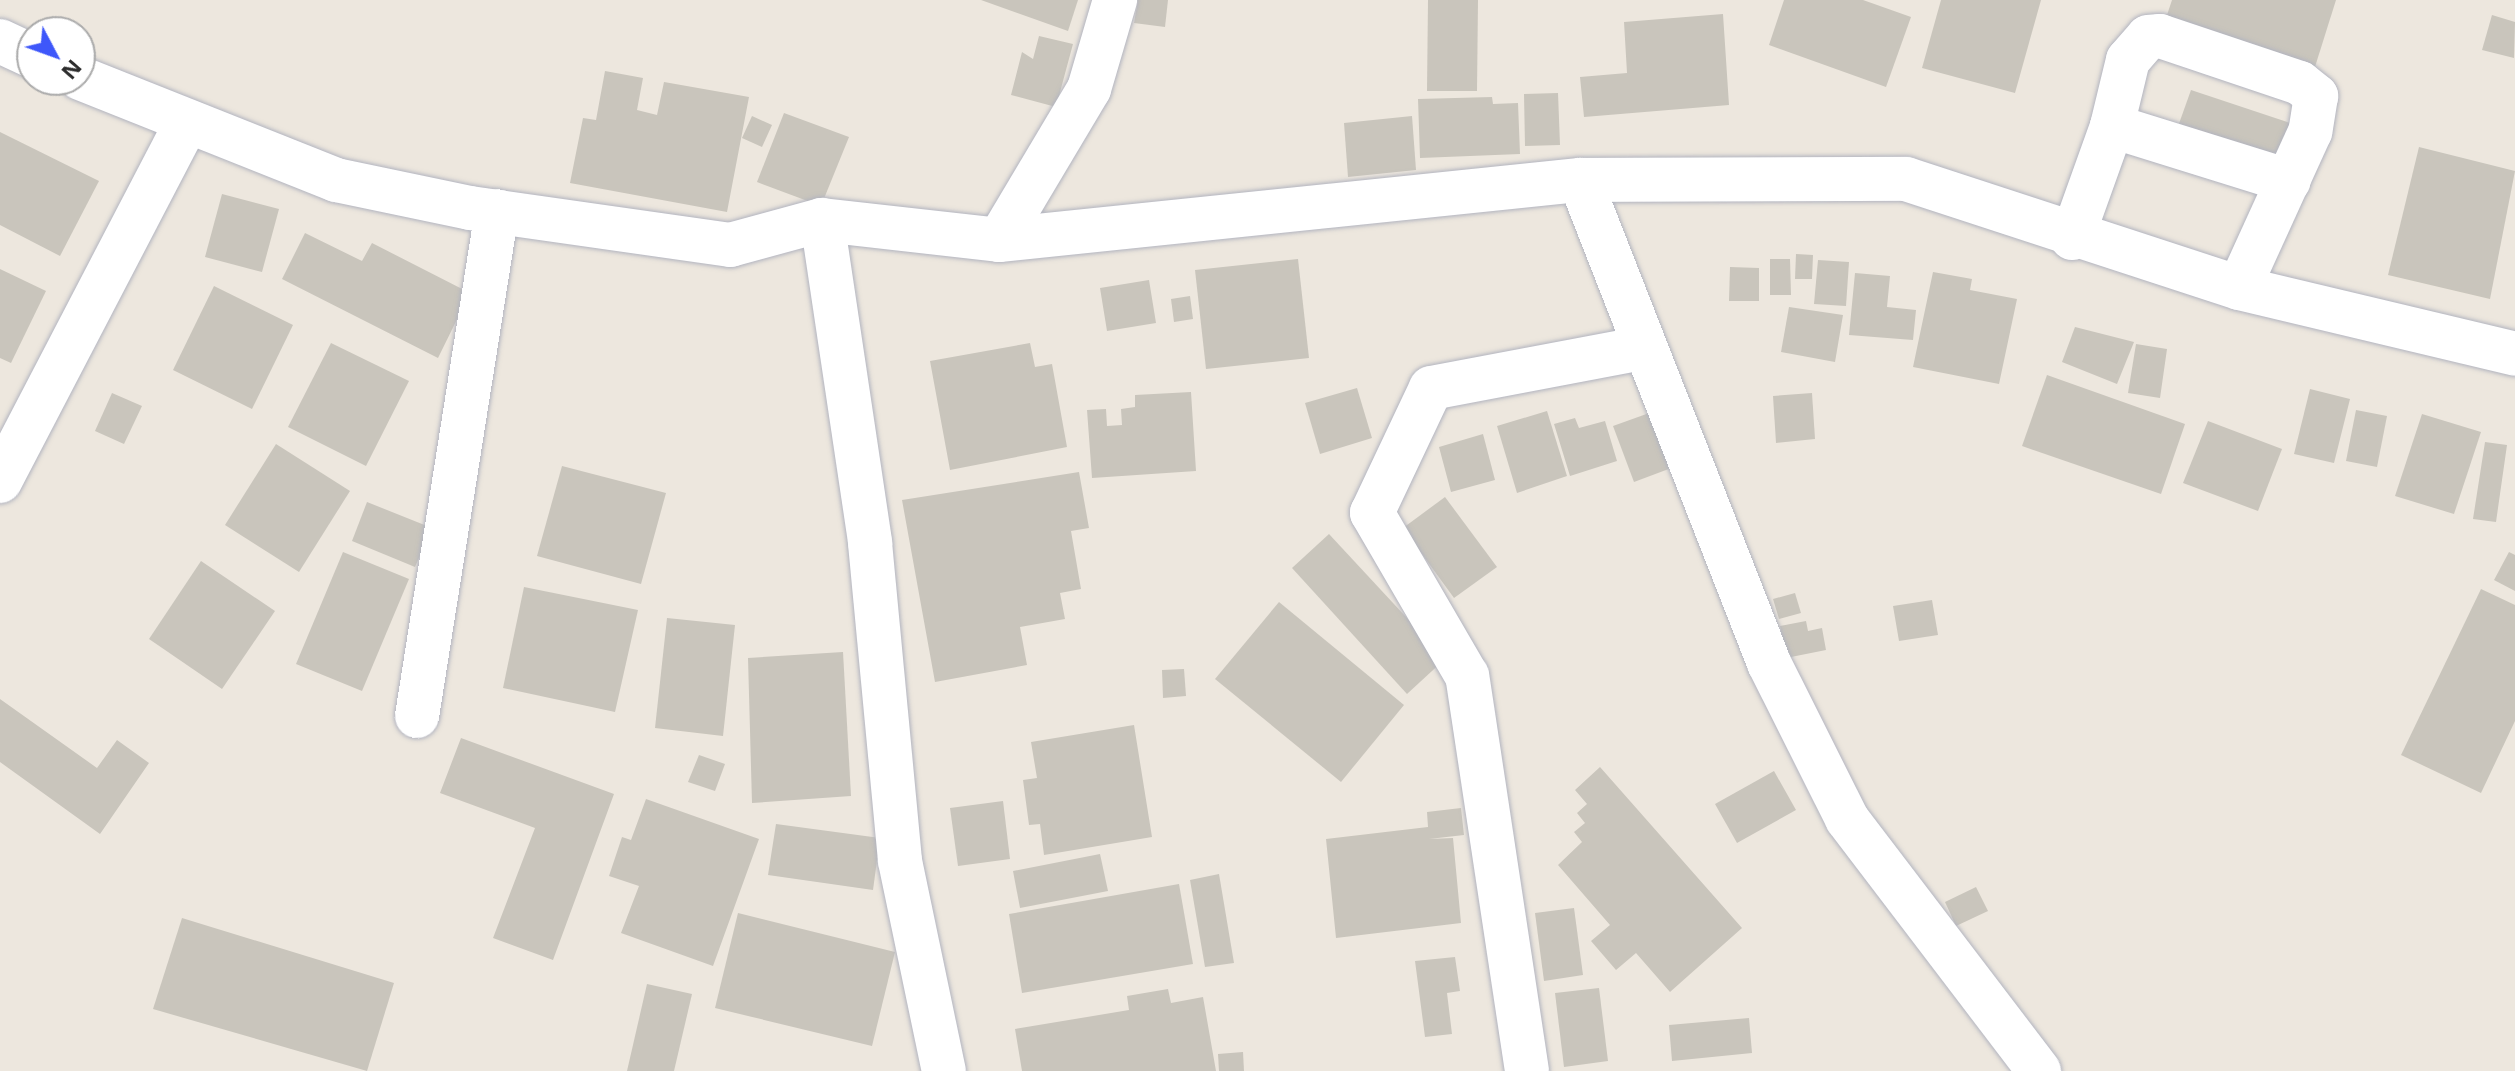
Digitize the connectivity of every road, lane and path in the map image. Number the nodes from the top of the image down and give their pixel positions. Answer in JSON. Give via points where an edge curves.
{"nodes":[{"id":1,"x":1115,"y":0,"type":"edge"},
{"id":2,"x":96,"y":85,"type":"edge"},
{"id":3,"x":187,"y":122,"type":"junction"},
{"id":4,"x":2112,"y":126,"type":"junction"},
{"id":5,"x":1580,"y":180,"type":"junction"},
{"id":6,"x":2289,"y":181,"type":"junction"},
{"id":7,"x":497,"y":211,"type":"junction"},
{"id":8,"x":822,"y":220,"type":"junction"},
{"id":9,"x":2072,"y":238,"type":"junction"},
{"id":10,"x":999,"y":240,"type":"junction"},
{"id":11,"x":2239,"y":288,"type":"junction"},
{"id":12,"x":1642,"y":348,"type":"junction"},
{"id":13,"x":2515,"y":354,"type":"edge"},
{"id":14,"x":0,"y":481,"type":"edge"},
{"id":15,"x":417,"y":716,"type":"dead end"},
{"id":16,"x":944,"y":1071,"type":"edge"},
{"id":17,"x":1527,"y":1071,"type":"edge"},
{"id":18,"x":2039,"y":1071,"type":"edge"}],
"edges":[{"from":1,"to":10,"type":"street","via":[[1089,89]]},
{"from":2,"to":3,"type":"street"},
{"from":3,"to":7,"type":"street","via":[[336,180]]},
{"from":3,"to":14,"type":"street"},
{"from":4,"to":6,"type":"street"},
{"from":4,"to":6,"type":"street","via":[[2128,60],[2148,37],[2160,36],[2300,83],[2316,96],[2318,110]]},
{"from":4,"to":9,"type":"street"},
{"from":5,"to":9,"type":"street","via":[[1906,179],[1991,204]]},
{"from":5,"to":10,"type":"street"},
{"from":5,"to":12,"type":"street"},
{"from":6,"to":11,"type":"street"},
{"from":7,"to":8,"type":"street","via":[[730,245]]},
{"from":7,"to":15,"type":"street"},
{"from":8,"to":10,"type":"street"},
{"from":8,"to":16,"type":"street","via":[[870,543],[900,861]]},
{"from":9,"to":11,"type":"street"},
{"from":11,"to":13,"type":"street"},
{"from":12,"to":17,"type":"street","via":[[1431,388],[1372,513],[1467,676]]},
{"from":12,"to":18,"type":"street","via":[[1769,663],[1847,819]]}]}
